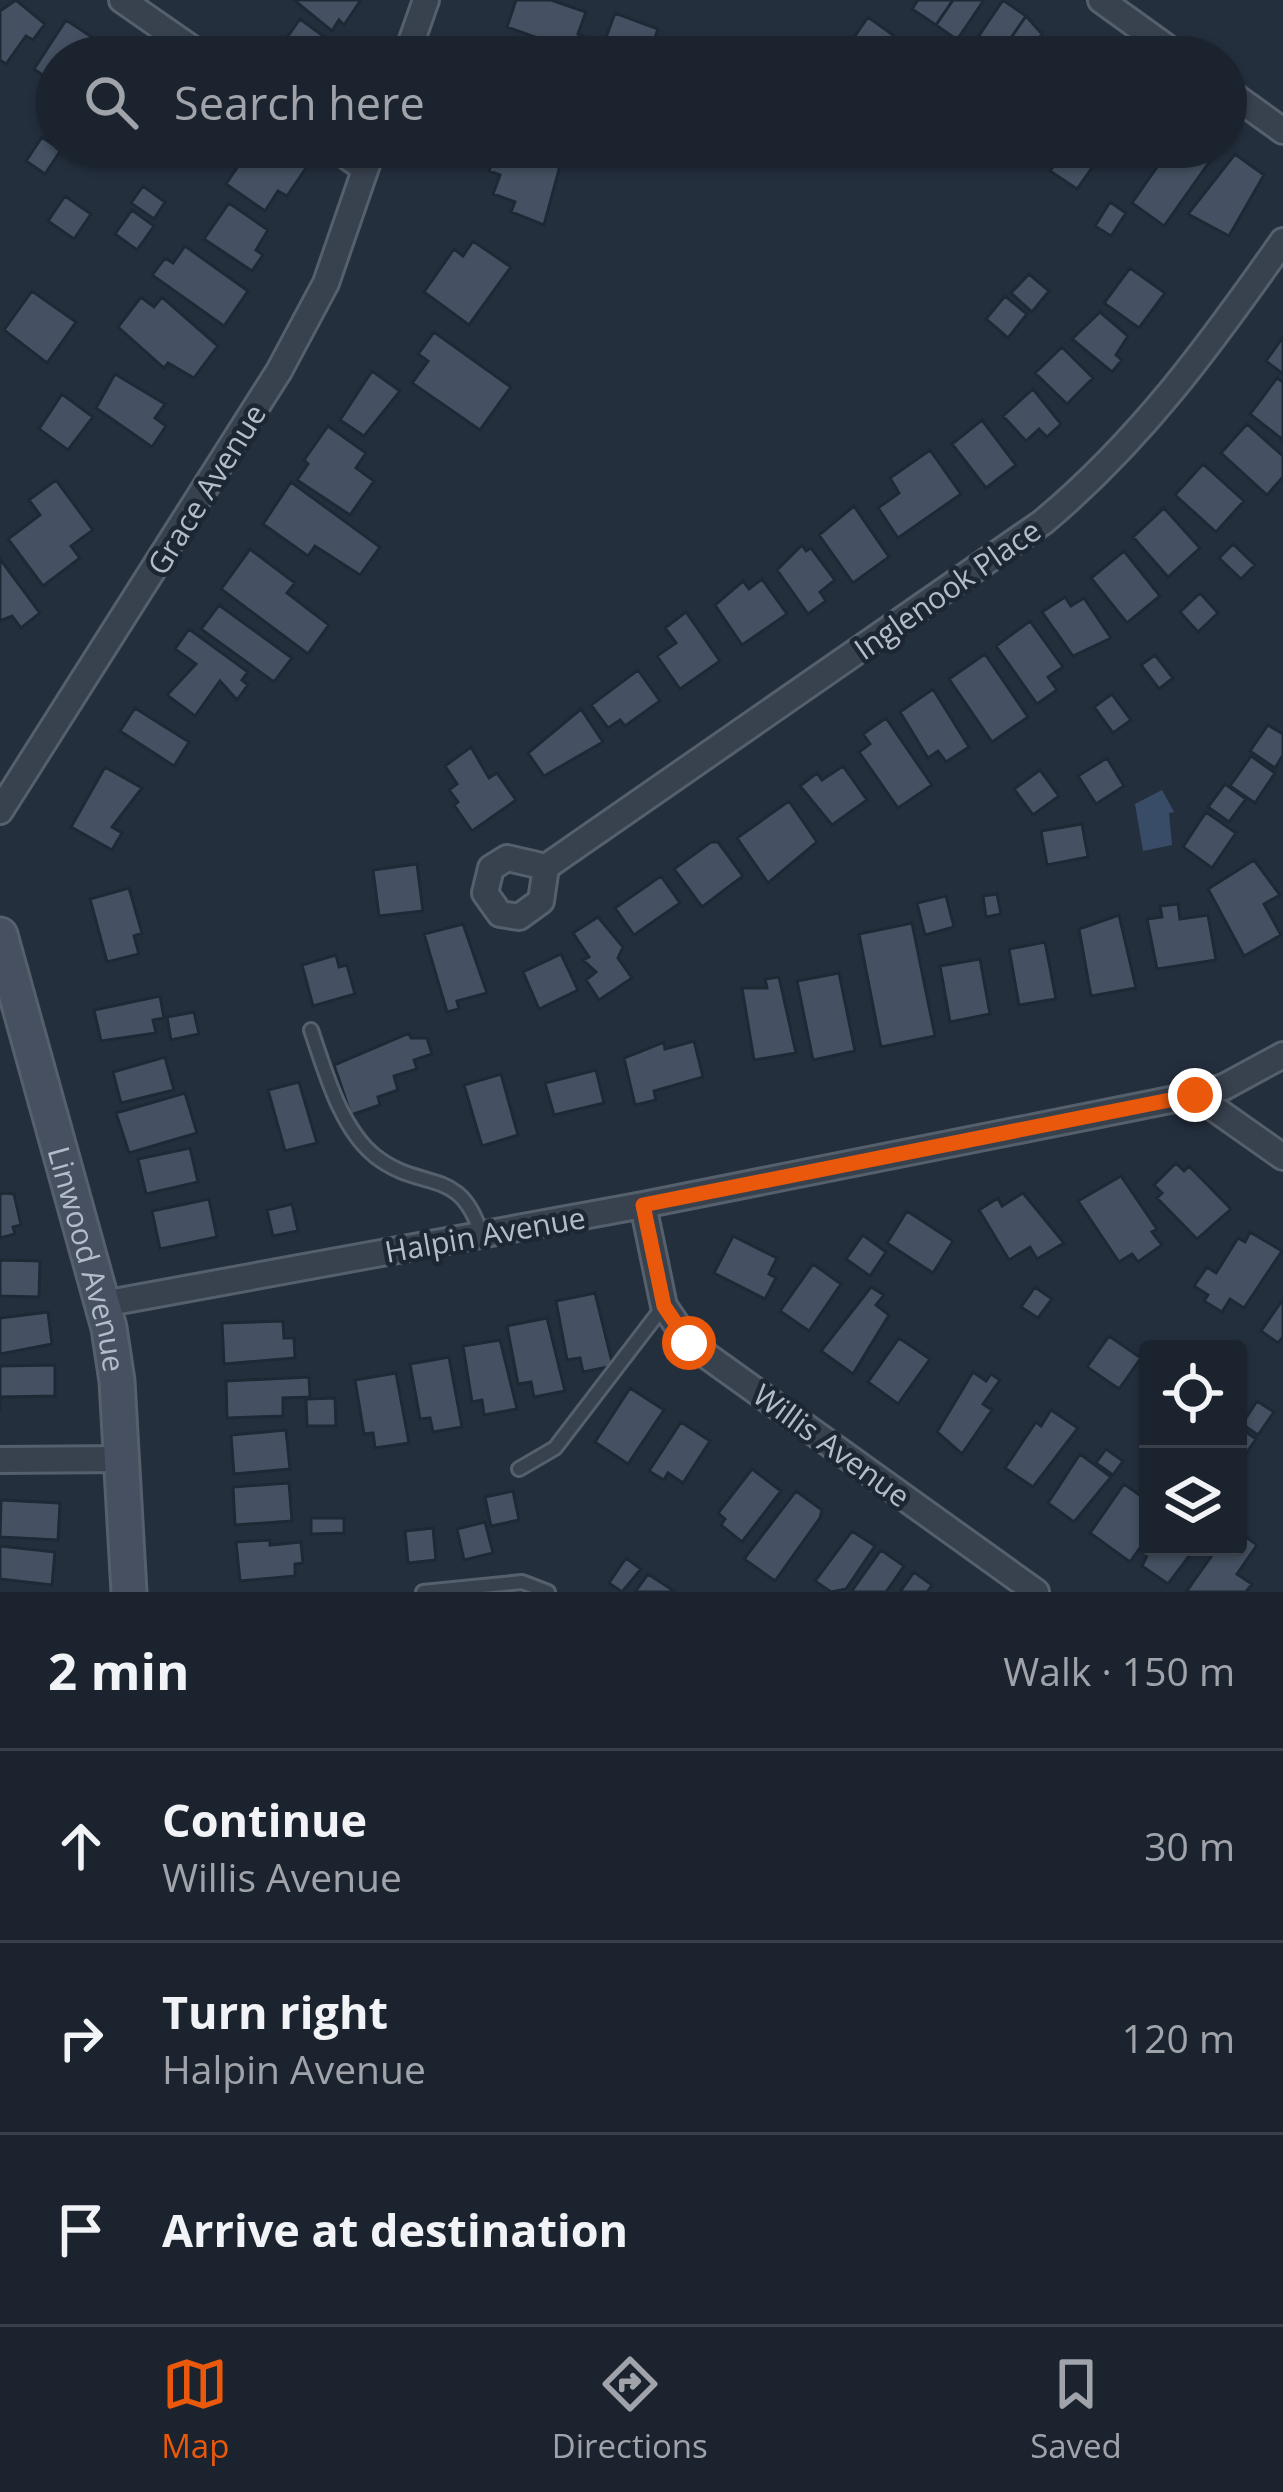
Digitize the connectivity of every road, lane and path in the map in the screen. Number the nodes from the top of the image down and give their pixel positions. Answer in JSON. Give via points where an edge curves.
{"nodes":[{"id":1,"x":122,"y":0,"type":"edge"},
{"id":2,"x":426,"y":0,"type":"edge"},
{"id":3,"x":1101,"y":0,"type":"edge"},
{"id":4,"x":174,"y":36,"type":"edge"},
{"id":5,"x":413,"y":36,"type":"edge"},
{"id":6,"x":1151,"y":36,"type":"edge"},
{"id":7,"x":1247,"y":105,"type":"edge"},
{"id":8,"x":1283,"y":130,"type":"edge"},
{"id":9,"x":366,"y":168,"type":"edge"},
{"id":10,"x":1283,"y":241,"type":"edge"},
{"id":11,"x":0,"y":811,"type":"edge"},
{"id":12,"x":546,"y":867,"type":"dead end"},
{"id":13,"x":0,"y":934,"type":"edge"},
{"id":14,"x":310,"y":1030,"type":"dead end"},
{"id":15,"x":1283,"y":1055,"type":"edge"},
{"id":16,"x":1195,"y":1095,"type":"junction"},
{"id":17,"x":1283,"y":1157,"type":"edge"},
{"id":18,"x":643,"y":1205,"type":"junction"},
{"id":19,"x":482,"y":1234,"type":"junction"},
{"id":20,"x":104,"y":1304,"type":"junction"},
{"id":21,"x":664,"y":1306,"type":"junction"},
{"id":22,"x":0,"y":1460,"type":"edge"},
{"id":23,"x":122,"y":1460,"type":"junction"},
{"id":24,"x":519,"y":1469,"type":"dead end"},
{"id":25,"x":129,"y":1592,"type":"edge"},
{"id":26,"x":423,"y":1592,"type":"edge"},
{"id":27,"x":548,"y":1592,"type":"edge"},
{"id":28,"x":1036,"y":1592,"type":"edge"}],
"edges":[{"from":1,"to":4,"type":"street"},
{"from":2,"to":5,"type":"street"},
{"from":3,"to":6,"type":"street"},
{"from":7,"to":8,"type":"street"},
{"from":9,"to":11,"type":"street","name":"Grace Avenue","via":[[326,284],[279,371]]},
{"from":10,"to":12,"type":"street","name":"Inglenook Place","via":[[1191,372],[1097,477]]},
{"from":13,"to":20,"type":"main road","name":"Linwood Avenue"},
{"from":14,"to":19,"type":"lane","via":[[350,1124],[372,1154],[460,1190]]},
{"from":15,"to":16,"type":"street","name":"Halpin Avenue"},
{"from":16,"to":17,"type":"street"},
{"from":16,"to":18,"type":"street","name":"Halpin Avenue"},
{"from":18,"to":19,"type":"street","name":"Halpin Avenue"},
{"from":18,"to":21,"type":"street","name":"Willis Avenue"},
{"from":19,"to":20,"type":"street","name":"Halpin Avenue"},
{"from":20,"to":23,"type":"main road","name":"Linwood Avenue"},
{"from":21,"to":24,"type":"lane","via":[[555,1448]]},
{"from":21,"to":28,"type":"street","name":"Willis Avenue","via":[[689,1343]]},
{"from":22,"to":23,"type":"street"},
{"from":23,"to":25,"type":"main road","name":"Linwood Avenue"},
{"from":26,"to":27,"type":"lane","via":[[522,1582]]}]}
